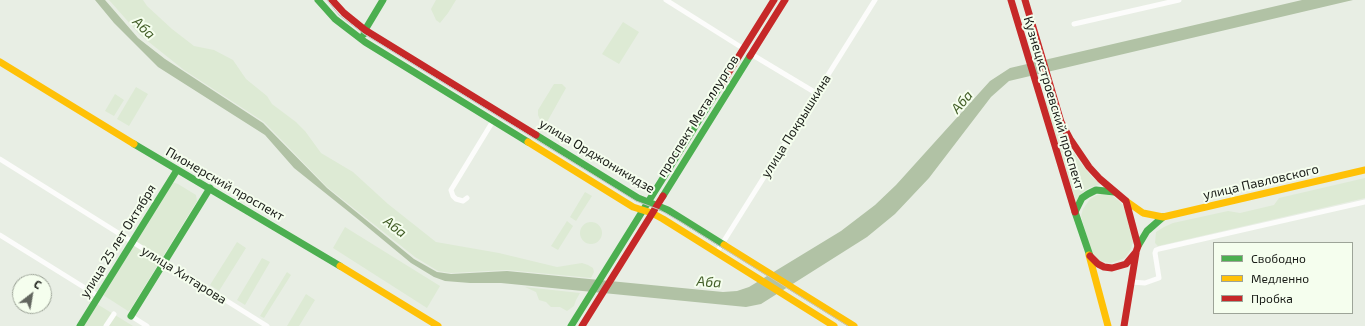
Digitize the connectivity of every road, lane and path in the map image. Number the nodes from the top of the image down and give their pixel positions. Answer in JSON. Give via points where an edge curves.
{"nodes":[{"id":1,"x":318,"y":0,"type":"edge"},
{"id":2,"x":332,"y":0,"type":"edge"},
{"id":3,"x":383,"y":0,"type":"edge"},
{"id":4,"x":666,"y":0,"type":"edge"},
{"id":5,"x":774,"y":0,"type":"edge"},
{"id":6,"x":785,"y":0,"type":"edge"},
{"id":7,"x":874,"y":0,"type":"edge"},
{"id":8,"x":1011,"y":0,"type":"edge"},
{"id":9,"x":1025,"y":0,"type":"edge"},
{"id":10,"x":1179,"y":0,"type":"edge"},
{"id":11,"x":1074,"y":24,"type":"dead end"},
{"id":12,"x":365,"y":30,"type":"junction"},
{"id":13,"x":365,"y":42,"type":"junction"},
{"id":14,"x":744,"y":49,"type":"junction"},
{"id":15,"x":751,"y":54,"type":"junction"},
{"id":16,"x":0,"y":62,"type":"edge"},
{"id":17,"x":816,"y":93,"type":"junction"},
{"id":18,"x":493,"y":121,"type":"junction"},
{"id":19,"x":0,"y":159,"type":"edge"},
{"id":20,"x":177,"y":170,"type":"junction"},
{"id":21,"x":1365,"y":170,"type":"edge"},
{"id":22,"x":210,"y":188,"type":"junction"},
{"id":23,"x":1114,"y":192,"type":"junction"},
{"id":24,"x":467,"y":198,"type":"dead end"},
{"id":25,"x":648,"y":202,"type":"junction"},
{"id":26,"x":1126,"y":202,"type":"junction"},
{"id":27,"x":1365,"y":202,"type":"edge"},
{"id":28,"x":657,"y":205,"type":"junction"},
{"id":29,"x":643,"y":210,"type":"junction"},
{"id":30,"x":1075,"y":212,"type":"junction"},
{"id":31,"x":652,"y":213,"type":"junction"},
{"id":32,"x":1163,"y":217,"type":"junction"},
{"id":33,"x":0,"y":235,"type":"edge"},
{"id":34,"x":131,"y":241,"type":"junction"},
{"id":35,"x":723,"y":243,"type":"junction"},
{"id":36,"x":1137,"y":249,"type":"junction"},
{"id":37,"x":717,"y":252,"type":"junction"},
{"id":38,"x":1089,"y":255,"type":"junction"},
{"id":39,"x":164,"y":262,"type":"junction"},
{"id":40,"x":1131,"y":282,"type":"junction"},
{"id":41,"x":98,"y":296,"type":"junction"},
{"id":42,"x":114,"y":314,"type":"dead end"},
{"id":43,"x":130,"y":316,"type":"joint"},
{"id":44,"x":80,"y":326,"type":"edge"},
{"id":45,"x":106,"y":326,"type":"edge"},
{"id":46,"x":147,"y":326,"type":"edge"},
{"id":47,"x":267,"y":326,"type":"edge"},
{"id":48,"x":438,"y":326,"type":"edge"},
{"id":49,"x":571,"y":326,"type":"edge"},
{"id":50,"x":582,"y":326,"type":"edge"},
{"id":51,"x":834,"y":326,"type":"edge"},
{"id":52,"x":854,"y":326,"type":"edge"},
{"id":53,"x":1108,"y":326,"type":"edge"},
{"id":54,"x":1124,"y":326,"type":"edge"}],
"edges":[{"from":1,"to":13,"type":"main road","name":"улица Орджоникидзе","via":[[335,20]]},
{"from":2,"to":12,"type":"main road","name":"улица Орджоникидзе"},
{"from":3,"to":12,"type":"main road"},
{"from":4,"to":14,"type":"street"},
{"from":5,"to":14,"type":"main road","name":"проспект Металлургов"},
{"from":6,"to":15,"type":"main road","name":"проспект Металлургов"},
{"from":7,"to":17,"type":"street","name":"улица Покрышкина"},
{"from":8,"to":30,"type":"main road","name":"Кузнецкстроевский проспект"},
{"from":9,"to":23,"type":"main road","name":"Кузнецкстроевский проспект","via":[[1058,116],[1070,140],[1100,179]]},
{"from":10,"to":11,"type":"street"},
{"from":12,"to":13,"type":"main road"},
{"from":12,"to":25,"type":"main road","name":"улица Орджоникидзе"},
{"from":13,"to":18,"type":"main road","name":"улица Орджоникидзе"},
{"from":14,"to":25,"type":"main road","name":"проспект Металлургов"},
{"from":15,"to":17,"type":"street"},
{"from":15,"to":28,"type":"main road","name":"проспект Металлургов"},
{"from":16,"to":20,"type":"main road","name":"Пионерский проспект"},
{"from":17,"to":35,"type":"street","name":"улица Покрышкина"},
{"from":18,"to":24,"type":"street","via":[[451,190],[458,200],[463,201]]},
{"from":18,"to":29,"type":"main road","name":"улица Орджоникидзе","via":[[632,207]]},
{"from":19,"to":34,"type":"street","name":"улица Хитарова"},
{"from":20,"to":22,"type":"main road","name":"Пионерский проспект"},
{"from":20,"to":34,"type":"main road","name":"улица 25 лет Октября"},
{"from":21,"to":32,"type":"main road","name":"улица Павловского"},
{"from":22,"to":39,"type":"main road"},
{"from":22,"to":48,"type":"main road","name":"Пионерский проспект"},
{"from":23,"to":26,"type":"main road"},
{"from":23,"to":30,"type":"main road","via":[[1096,190],[1088,194],[1082,198]]},
{"from":25,"to":28,"type":"main road","name":"улица Орджоникидзе"},
{"from":25,"to":29,"type":"main road","name":"проспект Металлургов"},
{"from":26,"to":32,"type":"main road","name":"улица Павловского","via":[[1143,213]]},
{"from":26,"to":36,"type":"main road"},
{"from":27,"to":40,"type":"street","via":[[1156,250],[1154,253],[1159,278],[1145,283]]},
{"from":28,"to":31,"type":"main road","name":"проспект Металлургов"},
{"from":28,"to":35,"type":"main road","name":"улица Орджоникидзе"},
{"from":29,"to":31,"type":"main road","name":"улица Орджоникидзе"},
{"from":29,"to":49,"type":"main road","name":"проспект Металлургов"},
{"from":30,"to":38,"type":"main road"},
{"from":31,"to":37,"type":"main road","name":"улица Орджоникидзе"},
{"from":31,"to":50,"type":"main road","name":"проспект Металлургов"},
{"from":32,"to":36,"type":"main road","name":"улица Павловского","via":[[1147,231]]},
{"from":33,"to":41,"type":"street"},
{"from":34,"to":39,"type":"street","name":"улица Хитарова"},
{"from":34,"to":41,"type":"main road","name":"улица 25 лет Октября"},
{"from":35,"to":37,"type":"street","name":"улица Покрышкина"},
{"from":35,"to":52,"type":"main road","name":"улица Орджоникидзе"},
{"from":36,"to":38,"type":"main road","via":[[1126,264],[1112,268],[1098,264]]},
{"from":36,"to":40,"type":"main road"},
{"from":37,"to":51,"type":"main road","name":"улица Орджоникидзе"},
{"from":38,"to":53,"type":"main road"},
{"from":39,"to":43,"type":"main road"},
{"from":39,"to":47,"type":"street","name":"улица Хитарова"},
{"from":40,"to":54,"type":"main road"},
{"from":41,"to":44,"type":"main road","name":"улица 25 лет Октября"},
{"from":42,"to":45,"type":"street"},
{"from":43,"to":46,"type":"street"}]}
